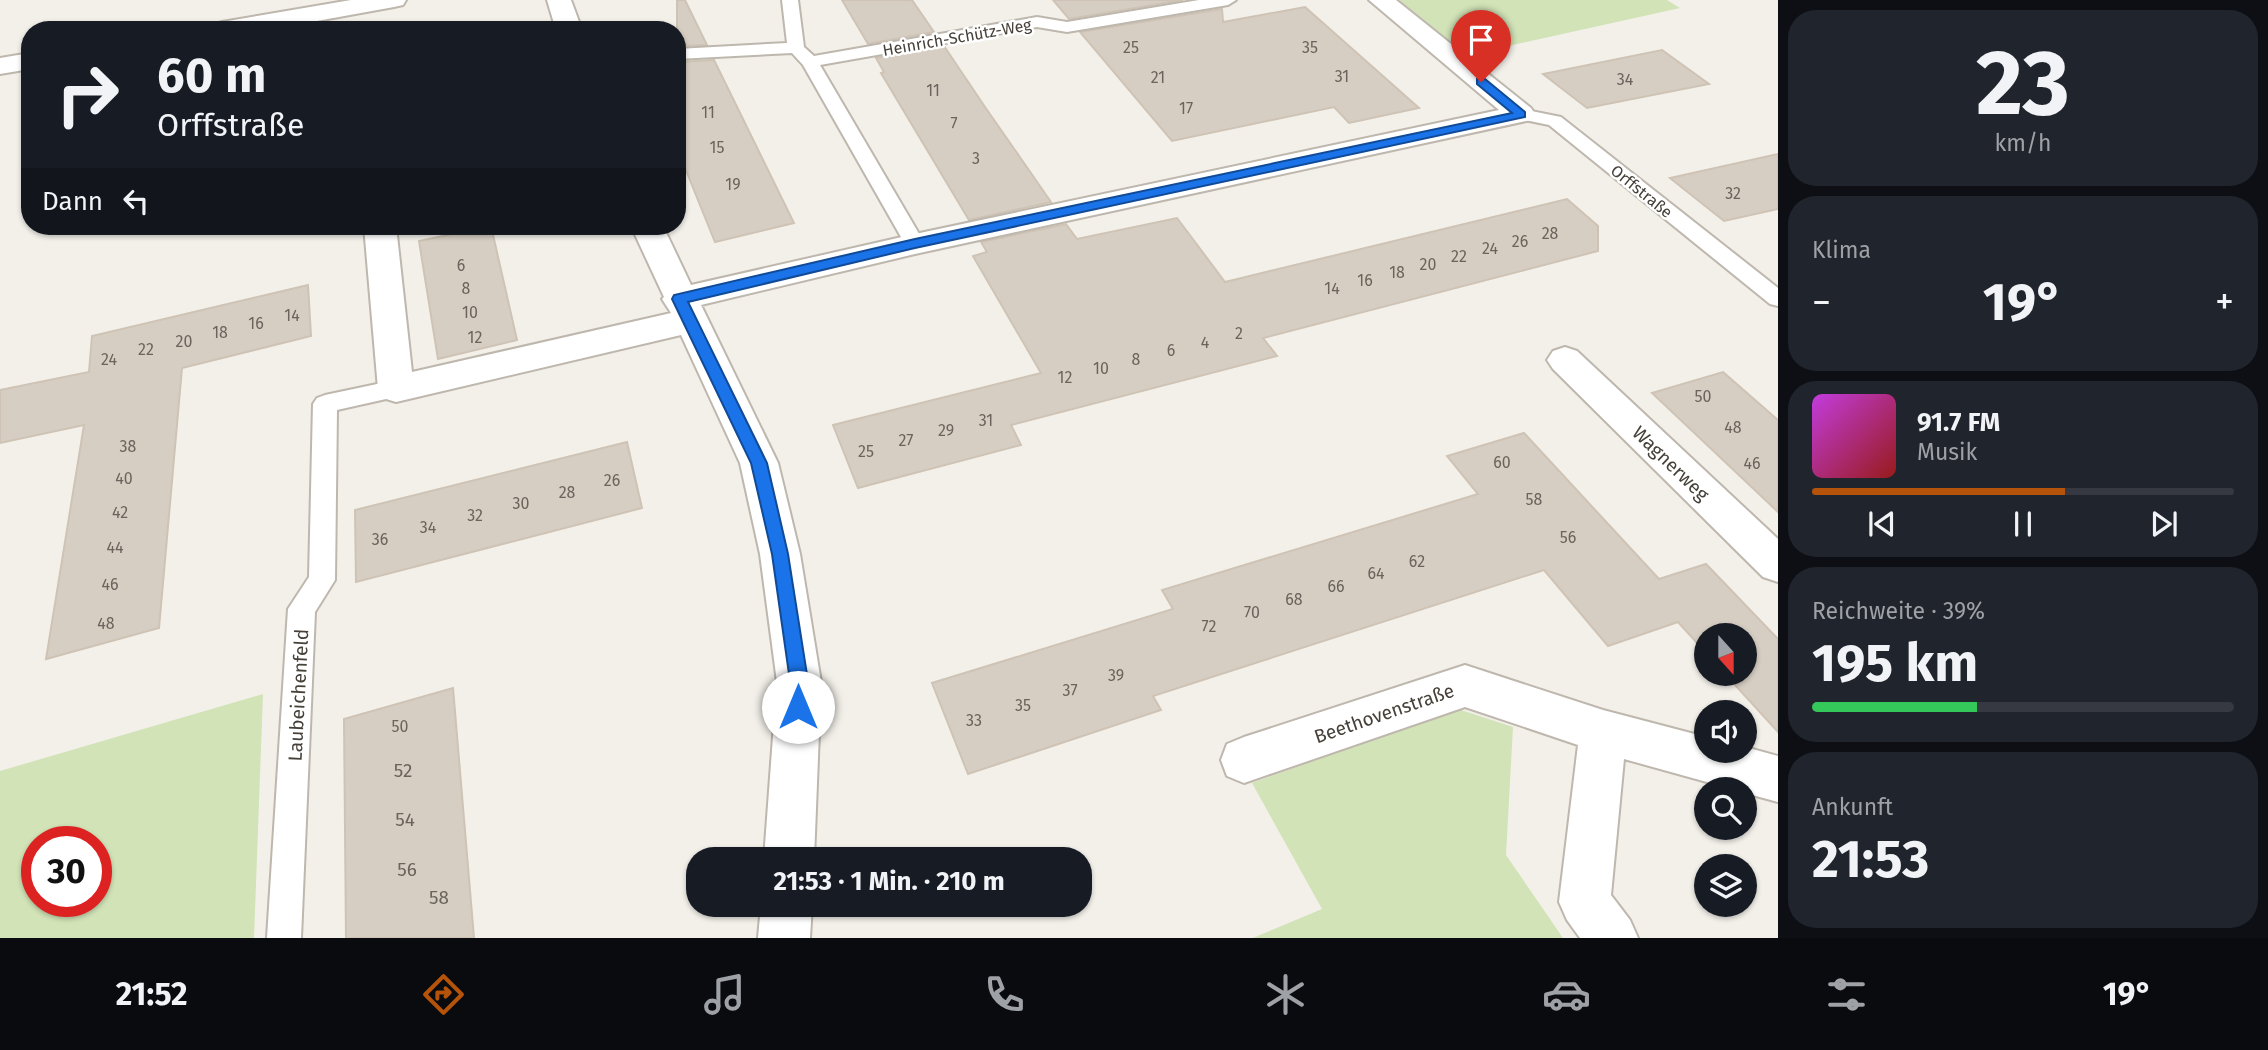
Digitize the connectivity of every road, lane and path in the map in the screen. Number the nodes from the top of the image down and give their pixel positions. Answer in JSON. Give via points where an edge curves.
{"nodes":[{"id":1,"x":394,"y":0,"type":"edge"},
{"id":2,"x":559,"y":0,"type":"edge"},
{"id":3,"x":790,"y":0,"type":"edge"},
{"id":4,"x":1228,"y":0,"type":"edge"},
{"id":5,"x":1381,"y":0,"type":"edge"},
{"id":6,"x":274,"y":21,"type":"edge"},
{"id":7,"x":566,"y":21,"type":"edge"},
{"id":8,"x":796,"y":47,"type":"junction"},
{"id":9,"x":686,"y":53,"type":"edge"},
{"id":10,"x":21,"y":62,"type":"edge"},
{"id":11,"x":810,"y":62,"type":"junction"},
{"id":12,"x":0,"y":66,"type":"edge"},
{"id":13,"x":1521,"y":114,"type":"junction"},
{"id":14,"x":381,"y":235,"type":"edge"},
{"id":15,"x":651,"y":235,"type":"edge"},
{"id":16,"x":915,"y":244,"type":"junction"},
{"id":17,"x":1778,"y":299,"type":"edge"},
{"id":18,"x":685,"y":310,"type":"junction"},
{"id":19,"x":1565,"y":360,"type":"dead end"},
{"id":20,"x":396,"y":389,"type":"junction"},
{"id":21,"x":1778,"y":565,"type":"edge"},
{"id":22,"x":1603,"y":732,"type":"junction"},
{"id":23,"x":1244,"y":760,"type":"dead end"},
{"id":24,"x":1778,"y":779,"type":"edge"},
{"id":25,"x":790,"y":847,"type":"edge"},
{"id":26,"x":786,"y":917,"type":"edge"},
{"id":27,"x":284,"y":938,"type":"edge"},
{"id":28,"x":783,"y":938,"type":"edge"},
{"id":29,"x":1612,"y":938,"type":"edge"}],
"edges":[{"from":1,"to":6,"type":"street"},
{"from":2,"to":7,"type":"street"},
{"from":3,"to":8,"type":"lane"},
{"from":4,"to":11,"type":"lane","name":"Heinrich-Schütz-Weg","via":[[1067,27],[1037,22]]},
{"from":5,"to":13,"type":"street","name":"Orffstraße"},
{"from":8,"to":9,"type":"lane"},
{"from":8,"to":11,"type":"lane"},
{"from":10,"to":12,"type":"street"},
{"from":11,"to":16,"type":"lane"},
{"from":13,"to":16,"type":"street","name":"Orffstraße"},
{"from":13,"to":17,"type":"lane","name":"Orffstraße","via":[[1555,121]]},
{"from":14,"to":20,"type":"street"},
{"from":15,"to":18,"type":"street"},
{"from":16,"to":18,"type":"street","name":"Orffstraße"},
{"from":18,"to":20,"type":"street","name":"Laubeichenfeld"},
{"from":18,"to":25,"type":"street","via":[[759,463],[780,554],[799,681]]},
{"from":19,"to":21,"type":"street","name":"Wagnerweg"},
{"from":20,"to":27,"type":"lane","name":"Laubeichenfeld","via":[[325,404],[323,580],[302,609]]},
{"from":22,"to":23,"type":"street","name":"Beethovenstraße","via":[[1465,686]]},
{"from":22,"to":24,"type":"street","name":"Beethovenstraße"},
{"from":22,"to":29,"type":"street","via":[[1585,902]]},
{"from":26,"to":28,"type":"street"}]}
